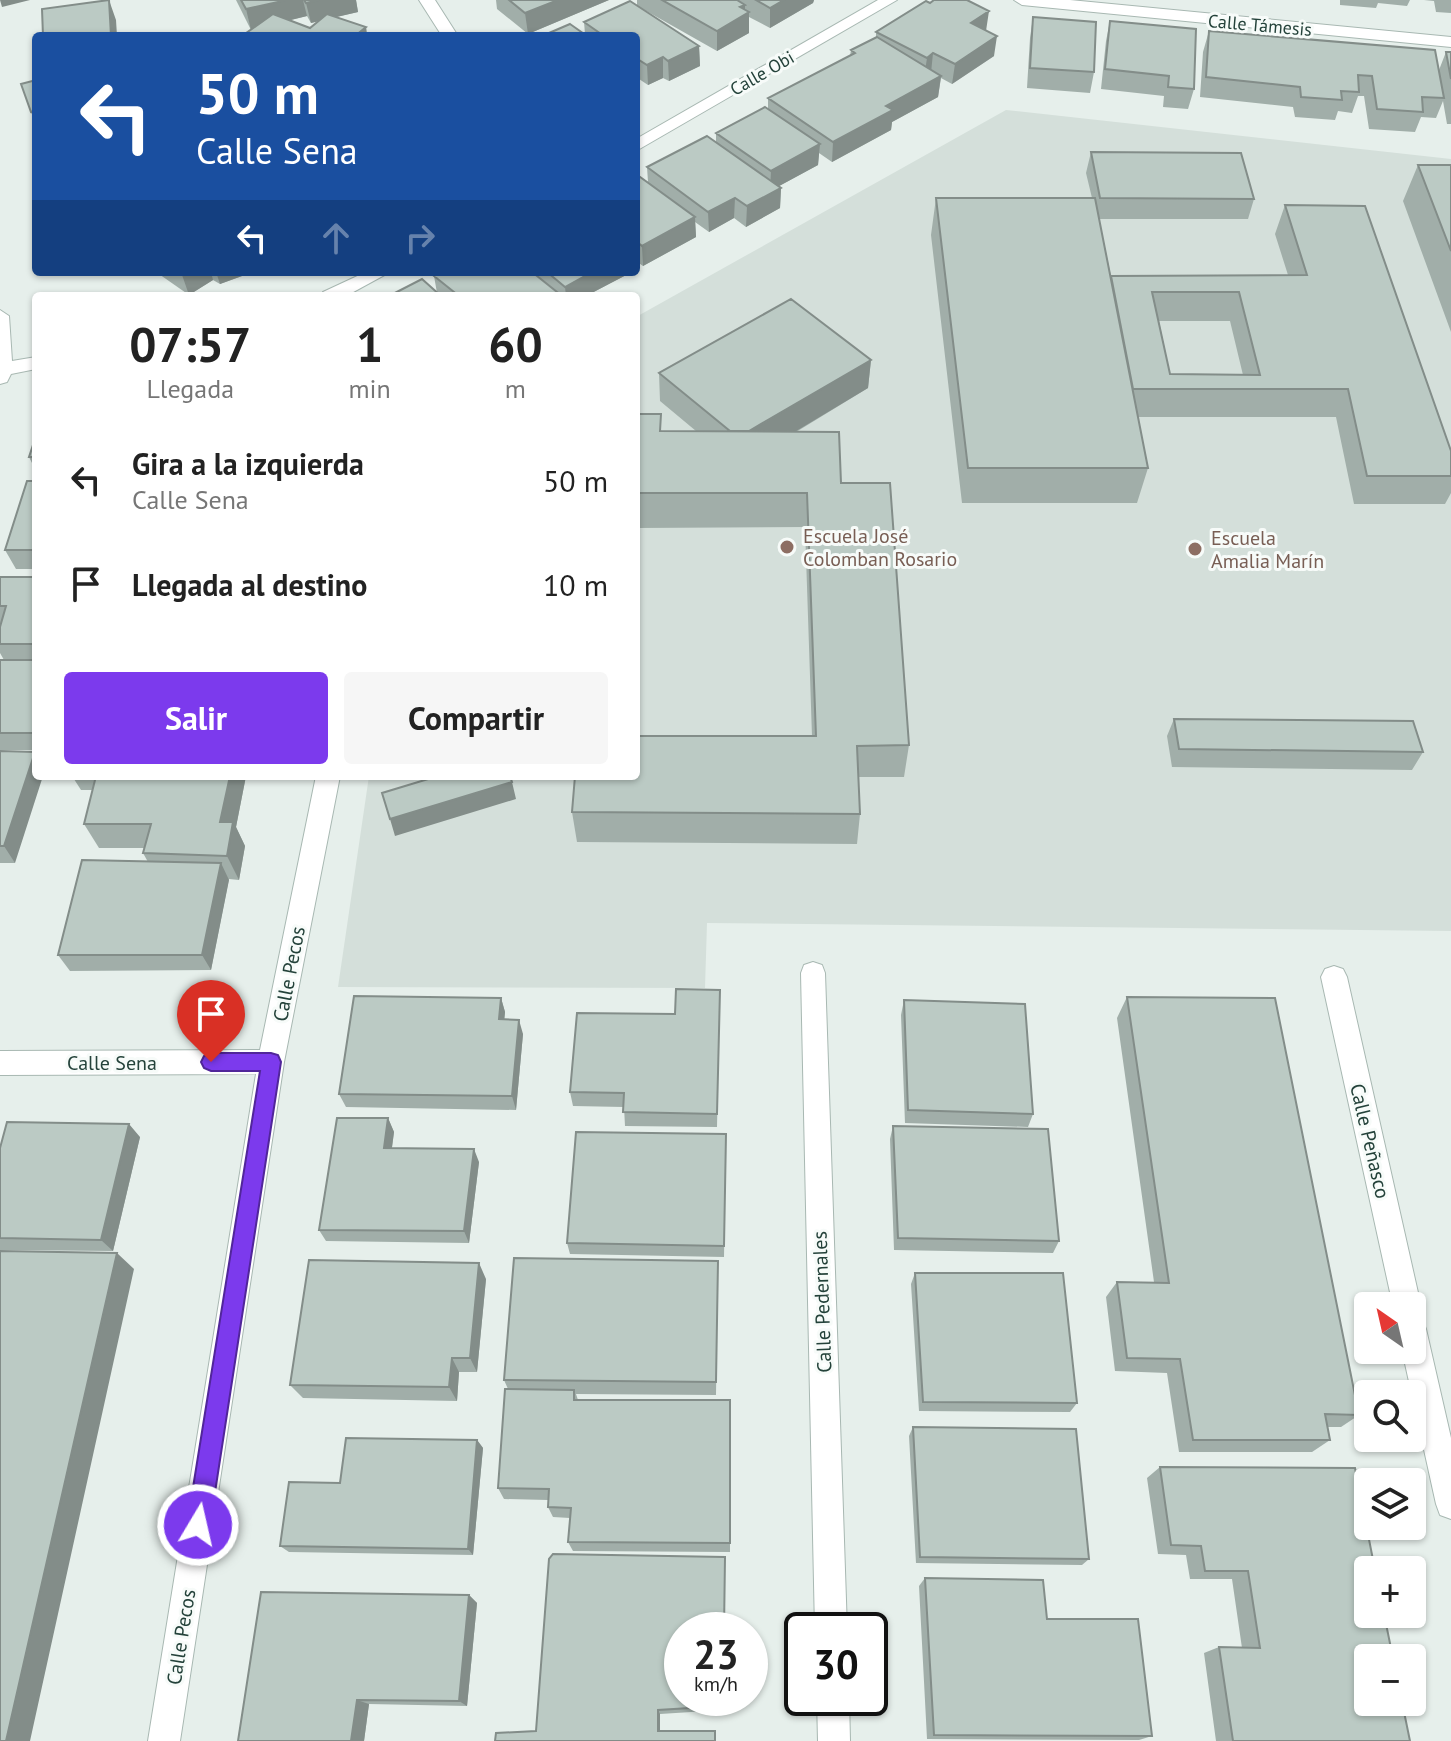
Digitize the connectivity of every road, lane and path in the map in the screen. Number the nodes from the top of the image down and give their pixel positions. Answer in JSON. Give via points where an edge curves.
{"nodes":[{"id":1,"x":427,"y":0,"type":"edge"},
{"id":2,"x":889,"y":0,"type":"edge"},
{"id":3,"x":1022,"y":0,"type":"edge"},
{"id":4,"x":447,"y":32,"type":"edge"},
{"id":5,"x":1451,"y":42,"type":"edge"},
{"id":6,"x":640,"y":144,"type":"edge"},
{"id":7,"x":372,"y":276,"type":"edge"},
{"id":8,"x":338,"y":292,"type":"edge"},
{"id":9,"x":0,"y":316,"type":"edge"},
{"id":10,"x":32,"y":364,"type":"edge"},
{"id":11,"x":1,"y":373,"type":"edge"},
{"id":12,"x":327,"y":780,"type":"edge"},
{"id":13,"x":813,"y":973,"type":"dead end"},
{"id":14,"x":1334,"y":977,"type":"dead end"},
{"id":15,"x":271,"y":1062,"type":"junction"},
{"id":16,"x":0,"y":1063,"type":"edge"},
{"id":17,"x":1404,"y":1292,"type":"edge"},
{"id":18,"x":1420,"y":1364,"type":"edge"},
{"id":19,"x":1451,"y":1504,"type":"edge"},
{"id":20,"x":831,"y":1612,"type":"edge"},
{"id":21,"x":833,"y":1716,"type":"edge"},
{"id":22,"x":164,"y":1741,"type":"edge"},
{"id":23,"x":834,"y":1741,"type":"edge"}],
"edges":[{"from":1,"to":4,"type":"street"},
{"from":2,"to":6,"type":"street","name":"Calle Obi"},
{"from":3,"to":5,"type":"street","name":"Calle Támesis"},
{"from":7,"to":8,"type":"street"},
{"from":9,"to":11,"type":"street"},
{"from":10,"to":11,"type":"street"},
{"from":12,"to":15,"type":"street","name":"Calle Pecos"},
{"from":13,"to":20,"type":"street","name":"Calle Pedernales"},
{"from":14,"to":17,"type":"street","name":"Calle Peñasco"},
{"from":15,"to":16,"type":"street","name":"Calle Sena"},
{"from":15,"to":22,"type":"street","name":"Calle Pecos"},
{"from":18,"to":19,"type":"street"},
{"from":21,"to":23,"type":"street"}]}
